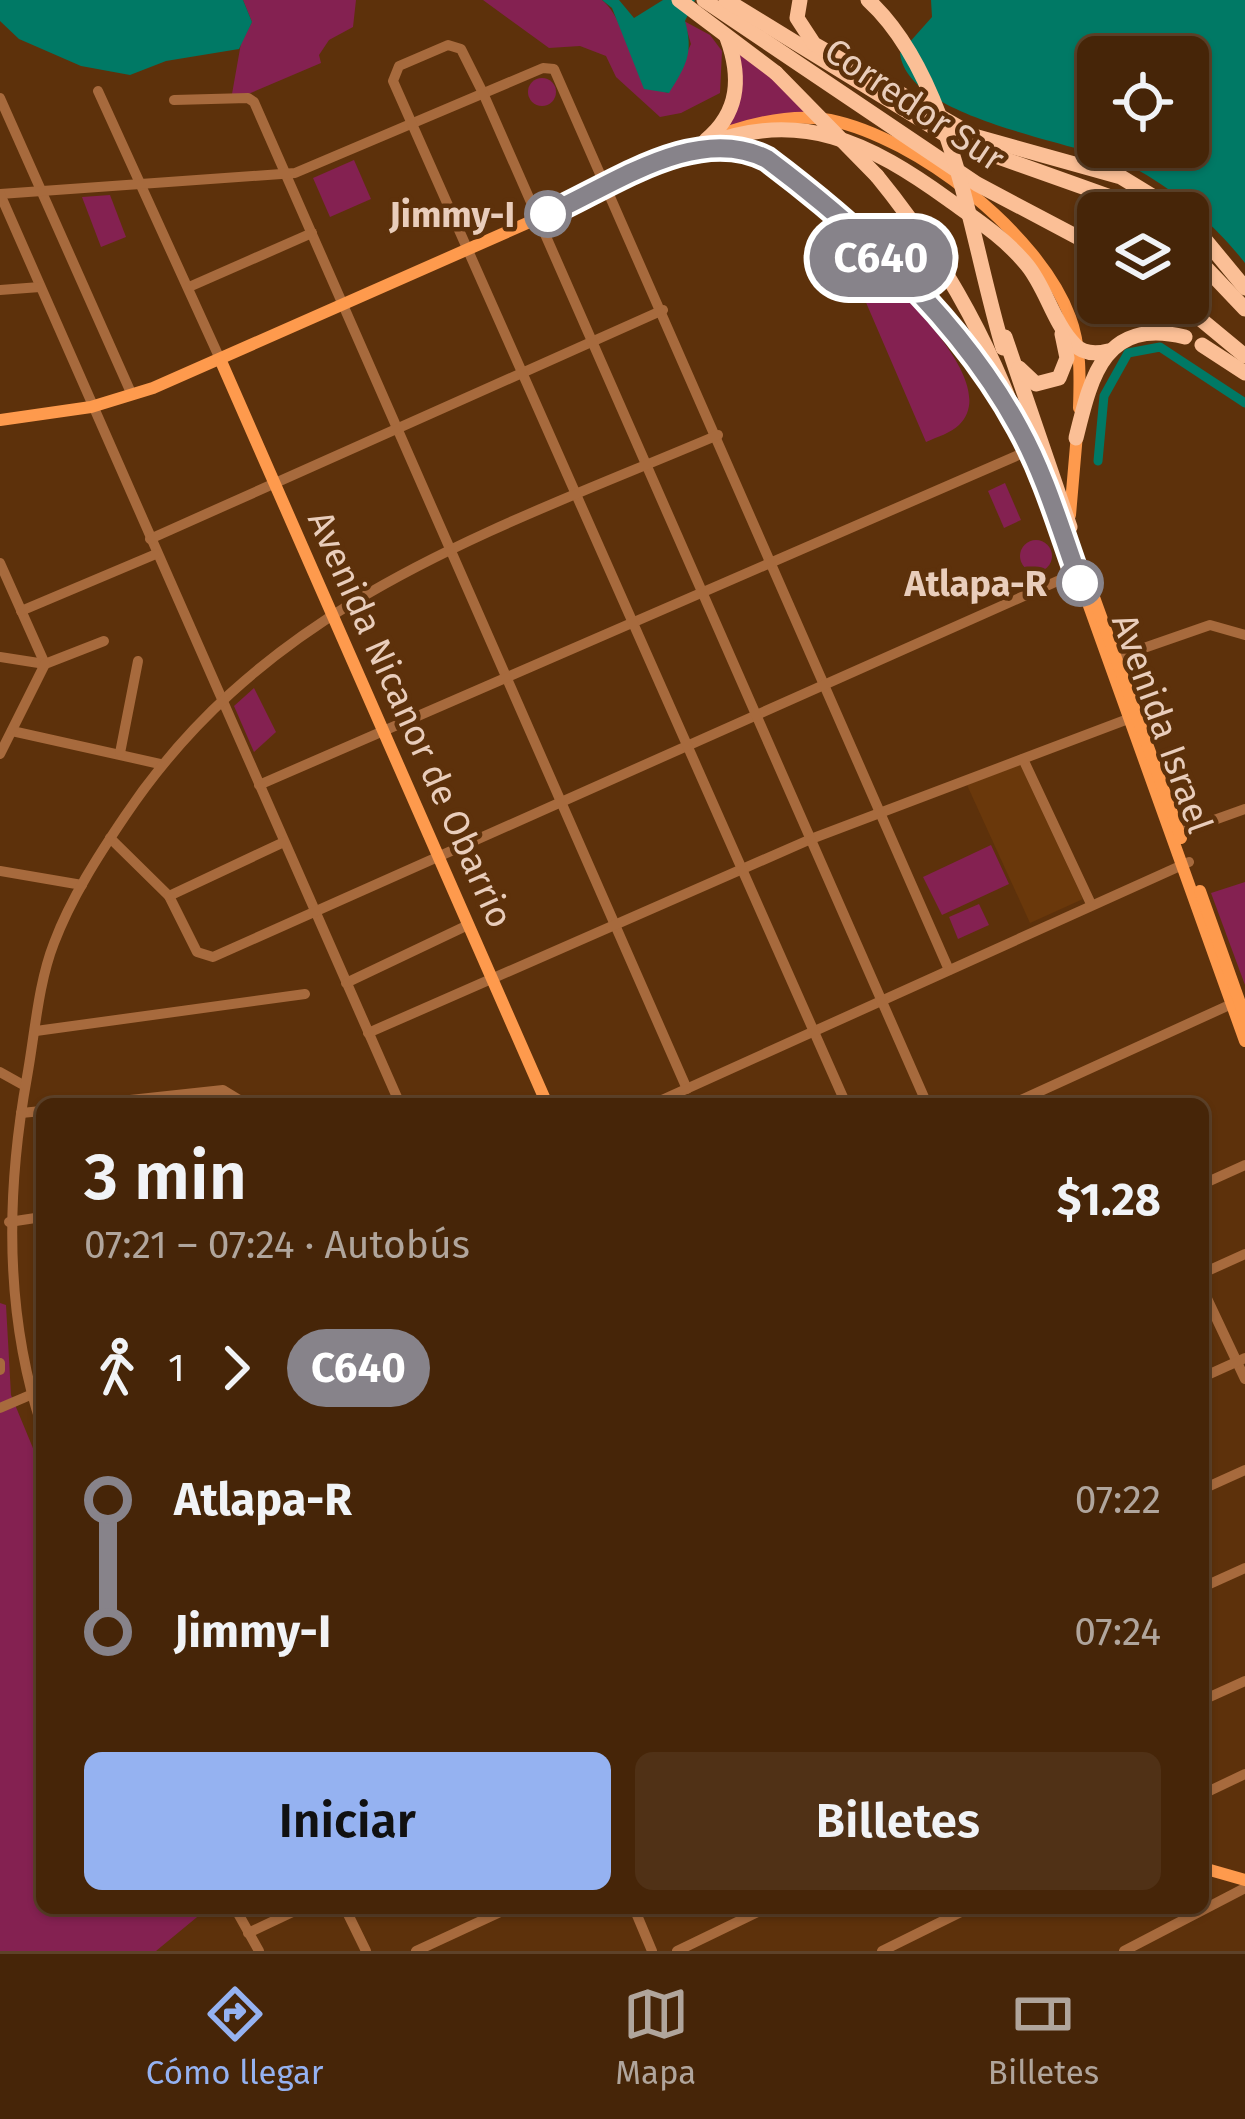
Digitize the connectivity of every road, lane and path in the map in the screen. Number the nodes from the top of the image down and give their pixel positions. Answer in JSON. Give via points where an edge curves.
{"nodes":[{"id":1,"x":679,"y":0,"type":"edge"},
{"id":2,"x":726,"y":0,"type":"edge"},
{"id":3,"x":800,"y":0,"type":"edge"},
{"id":4,"x":868,"y":0,"type":"edge"},
{"id":5,"x":880,"y":0,"type":"edge"},
{"id":6,"x":701,"y":6,"type":"edge"},
{"id":7,"x":726,"y":35,"type":"junction"},
{"id":8,"x":98,"y":91,"type":"dead end"},
{"id":9,"x":483,"y":93,"type":"junction"},
{"id":10,"x":0,"y":98,"type":"edge"},
{"id":11,"x":174,"y":100,"type":"dead end"},
{"id":12,"x":412,"y":123,"type":"junction"},
{"id":13,"x":699,"y":146,"type":"junction"},
{"id":14,"x":286,"y":174,"type":"junction"},
{"id":15,"x":141,"y":184,"type":"junction"},
{"id":16,"x":610,"y":187,"type":"junction"},
{"id":17,"x":39,"y":191,"type":"junction"},
{"id":18,"x":1097,"y":192,"type":"edge"},
{"id":19,"x":1146,"y":192,"type":"edge"},
{"id":20,"x":0,"y":194,"type":"edge"},
{"id":21,"x":538,"y":218,"type":"junction"},
{"id":22,"x":15,"y":228,"type":"junction"},
{"id":23,"x":0,"y":230,"type":"edge"},
{"id":24,"x":312,"y":233,"type":"junction"},
{"id":25,"x":1077,"y":237,"type":"edge"},
{"id":26,"x":1209,"y":244,"type":"edge"},
{"id":27,"x":469,"y":249,"type":"junction"},
{"id":28,"x":1209,"y":271,"type":"edge"},
{"id":29,"x":1039,"y":282,"type":"junction"},
{"id":30,"x":40,"y":287,"type":"junction"},
{"id":31,"x":189,"y":287,"type":"junction"},
{"id":32,"x":1245,"y":288,"type":"edge"},
{"id":33,"x":0,"y":290,"type":"edge"},
{"id":34,"x":344,"y":304,"type":"junction"},
{"id":35,"x":1245,"y":309,"type":"edge"},
{"id":36,"x":663,"y":310,"type":"junction"},
{"id":37,"x":1206,"y":324,"type":"edge"},
{"id":38,"x":1185,"y":338,"type":"dead end"},
{"id":39,"x":592,"y":342,"type":"junction"},
{"id":40,"x":1202,"y":345,"type":"dead end"},
{"id":41,"x":1078,"y":348,"type":"junction"},
{"id":42,"x":1006,"y":349,"type":"junction"},
{"id":43,"x":1108,"y":351,"type":"junction"},
{"id":44,"x":1245,"y":356,"type":"edge"},
{"id":45,"x":220,"y":358,"type":"junction"},
{"id":46,"x":1245,"y":373,"type":"edge"},
{"id":47,"x":520,"y":374,"type":"junction"},
{"id":48,"x":132,"y":395,"type":"junction"},
{"id":49,"x":91,"y":407,"type":"junction"},
{"id":50,"x":0,"y":420,"type":"edge"},
{"id":51,"x":399,"y":428,"type":"junction"},
{"id":52,"x":1020,"y":428,"type":"junction"},
{"id":53,"x":718,"y":435,"type":"junction"},
{"id":54,"x":1076,"y":438,"type":"junction"},
{"id":55,"x":1030,"y":450,"type":"junction"},
{"id":56,"x":646,"y":465,"type":"junction"},
{"id":57,"x":275,"y":484,"type":"junction"},
{"id":58,"x":575,"y":496,"type":"junction"},
{"id":59,"x":1070,"y":527,"type":"junction"},
{"id":60,"x":150,"y":539,"type":"junction"},
{"id":61,"x":1068,"y":547,"type":"junction"},
{"id":62,"x":452,"y":550,"type":"junction"},
{"id":63,"x":156,"y":554,"type":"junction"},
{"id":64,"x":771,"y":559,"type":"junction"},
{"id":65,"x":0,"y":563,"type":"edge"},
{"id":66,"x":1080,"y":571,"type":"junction"},
{"id":67,"x":702,"y":590,"type":"junction"},
{"id":68,"x":21,"y":611,"type":"junction"},
{"id":69,"x":332,"y":614,"type":"junction"},
{"id":70,"x":632,"y":620,"type":"junction"},
{"id":71,"x":1245,"y":635,"type":"edge"},
{"id":72,"x":104,"y":640,"type":"dead end"},
{"id":73,"x":1118,"y":656,"type":"junction"},
{"id":74,"x":0,"y":657,"type":"edge"},
{"id":75,"x":138,"y":661,"type":"dead end"},
{"id":76,"x":45,"y":664,"type":"junction"},
{"id":77,"x":508,"y":675,"type":"junction"},
{"id":78,"x":824,"y":685,"type":"junction"},
{"id":79,"x":220,"y":698,"type":"junction"},
{"id":80,"x":756,"y":713,"type":"junction"},
{"id":81,"x":1135,"y":716,"type":"junction"},
{"id":82,"x":384,"y":730,"type":"junction"},
{"id":83,"x":12,"y":731,"type":"junction"},
{"id":84,"x":686,"y":745,"type":"junction"},
{"id":85,"x":0,"y":752,"type":"edge"},
{"id":86,"x":120,"y":753,"type":"junction"},
{"id":87,"x":1023,"y":759,"type":"junction"},
{"id":88,"x":160,"y":764,"type":"junction"},
{"id":89,"x":259,"y":785,"type":"junction"},
{"id":90,"x":560,"y":798,"type":"junction"},
{"id":91,"x":1245,"y":808,"type":"edge"},
{"id":92,"x":884,"y":811,"type":"junction"},
{"id":93,"x":1174,"y":834,"type":"junction"},
{"id":94,"x":110,"y":838,"type":"junction"},
{"id":95,"x":811,"y":839,"type":"junction"},
{"id":96,"x":284,"y":842,"type":"junction"},
{"id":97,"x":437,"y":854,"type":"junction"},
{"id":98,"x":1186,"y":864,"type":"junction"},
{"id":99,"x":741,"y":869,"type":"junction"},
{"id":100,"x":0,"y":871,"type":"edge"},
{"id":101,"x":82,"y":885,"type":"junction"},
{"id":102,"x":169,"y":896,"type":"junction"},
{"id":103,"x":1091,"y":904,"type":"junction"},
{"id":104,"x":314,"y":909,"type":"junction"},
{"id":105,"x":615,"y":923,"type":"junction"},
{"id":106,"x":468,"y":925,"type":"junction"},
{"id":107,"x":950,"y":970,"type":"junction"},
{"id":108,"x":492,"y":980,"type":"junction"},
{"id":109,"x":346,"y":983,"type":"junction"},
{"id":110,"x":305,"y":994,"type":"dead end"},
{"id":111,"x":880,"y":1000,"type":"junction"},
{"id":112,"x":1234,"y":1002,"type":"junction"},
{"id":113,"x":1245,"y":1017,"type":"edge"},
{"id":114,"x":36,"y":1030,"type":"junction"},
{"id":115,"x":815,"y":1030,"type":"junction"},
{"id":116,"x":368,"y":1033,"type":"junction"},
{"id":117,"x":1245,"y":1041,"type":"edge"},
{"id":118,"x":0,"y":1072,"type":"edge"},
{"id":119,"x":26,"y":1086,"type":"junction"},
{"id":120,"x":687,"y":1089,"type":"junction"},
{"id":121,"x":149,"y":1098,"type":"edge"},
{"id":122,"x":236,"y":1098,"type":"edge"},
{"id":123,"x":397,"y":1098,"type":"edge"},
{"id":124,"x":544,"y":1098,"type":"edge"},
{"id":125,"x":667,"y":1098,"type":"edge"},
{"id":126,"x":843,"y":1098,"type":"edge"},
{"id":127,"x":924,"y":1098,"type":"edge"},
{"id":128,"x":1025,"y":1098,"type":"edge"},
{"id":129,"x":36,"y":1112,"type":"edge"},
{"id":130,"x":21,"y":1113,"type":"junction"},
{"id":131,"x":1245,"y":1165,"type":"edge"},
{"id":132,"x":1209,"y":1181,"type":"edge"},
{"id":133,"x":36,"y":1218,"type":"edge"},
{"id":134,"x":9,"y":1222,"type":"junction"},
{"id":135,"x":1245,"y":1254,"type":"edge"},
{"id":136,"x":1209,"y":1270,"type":"edge"},
{"id":137,"x":0,"y":1297,"type":"edge"},
{"id":138,"x":1209,"y":1301,"type":"edge"},
{"id":139,"x":16,"y":1303,"type":"junction"},
{"id":140,"x":1241,"y":1360,"type":"edge"},
{"id":141,"x":1209,"y":1374,"type":"edge"},
{"id":142,"x":1245,"y":1379,"type":"edge"},
{"id":143,"x":36,"y":1389,"type":"edge"},
{"id":144,"x":36,"y":1393,"type":"edge"},
{"id":145,"x":0,"y":1408,"type":"edge"},
{"id":146,"x":1245,"y":1470,"type":"edge"},
{"id":147,"x":1209,"y":1486,"type":"edge"},
{"id":148,"x":1245,"y":1568,"type":"edge"},
{"id":149,"x":1209,"y":1584,"type":"edge"},
{"id":150,"x":1245,"y":1681,"type":"edge"},
{"id":151,"x":1209,"y":1697,"type":"edge"},
{"id":152,"x":1245,"y":1774,"type":"edge"},
{"id":153,"x":1209,"y":1791,"type":"edge"},
{"id":154,"x":1209,"y":1870,"type":"edge"},
{"id":155,"x":1245,"y":1884,"type":"edge"},
{"id":156,"x":1209,"y":1904,"type":"edge"},
{"id":157,"x":238,"y":1914,"type":"edge"},
{"id":158,"x":288,"y":1914,"type":"edge"},
{"id":159,"x":348,"y":1914,"type":"edge"},
{"id":160,"x":484,"y":1914,"type":"edge"},
{"id":161,"x":637,"y":1914,"type":"edge"},
{"id":162,"x":754,"y":1914,"type":"edge"},
{"id":163,"x":957,"y":1914,"type":"edge"},
{"id":164,"x":1191,"y":1914,"type":"edge"},
{"id":165,"x":248,"y":1933,"type":"junction"},
{"id":166,"x":915,"y":1935,"type":"junction"},
{"id":167,"x":259,"y":1951,"type":"edge"},
{"id":168,"x":366,"y":1951,"type":"edge"},
{"id":169,"x":416,"y":1951,"type":"edge"},
{"id":170,"x":652,"y":1951,"type":"edge"},
{"id":171,"x":677,"y":1951,"type":"edge"},
{"id":172,"x":882,"y":1951,"type":"edge"},
{"id":173,"x":921,"y":1951,"type":"edge"},
{"id":174,"x":1124,"y":1951,"type":"edge"}],
"edges":[{"from":1,"to":6,"type":"highway"},
{"from":2,"to":18,"type":"highway","name":"Corredor Sur","via":[[959,143]]},
{"from":3,"to":19,"type":"highway","via":[[797,18],[814,44],[974,136],[1121,177]]},
{"from":4,"to":42,"type":"highway","bridge":true,"via":[[903,37],[936,104]]},
{"from":5,"to":42,"type":"highway","bridge":true,"via":[[910,34],[941,94]]},
{"from":6,"to":7,"type":"highway"},
{"from":6,"to":25,"type":"highway","name":"Corredor Sur","via":[[976,184]]},
{"from":7,"to":13,"type":"highway","via":[[734,102]]},
{"from":7,"to":52,"type":"highway","bridge":true,"via":[[776,74],[920,228],[963,297]]},
{"from":8,"to":15,"type":"street"},
{"from":9,"to":12,"type":"street"},
{"from":9,"to":12,"type":"street","via":[[455,45],[399,65],[393,81]]},
{"from":9,"to":16,"type":"street","via":[[554,69]]},
{"from":9,"to":21,"type":"street"},
{"from":10,"to":17,"type":"street"},
{"from":11,"to":14,"type":"street","via":[[248,98]]},
{"from":12,"to":14,"type":"street"},
{"from":12,"to":27,"type":"street"},
{"from":13,"to":16,"type":"main road"},
{"from":13,"to":29,"type":"highway","via":[[781,130],[855,141],[991,230]]},
{"from":13,"to":41,"type":"main road","via":[[750,124],[804,118],[880,138],[988,207],[1027,242],[1064,302]]},
{"from":13,"to":52,"type":"main road","name":"Avenida Israel","via":[[767,159],[870,248],[952,330]]},
{"from":14,"to":15,"type":"street"},
{"from":14,"to":24,"type":"street"},
{"from":15,"to":17,"type":"street"},
{"from":15,"to":31,"type":"street"},
{"from":16,"to":21,"type":"main road"},
{"from":16,"to":36,"type":"street"},
{"from":17,"to":20,"type":"street"},
{"from":17,"to":48,"type":"street"},
{"from":20,"to":22,"type":"street"},
{"from":21,"to":27,"type":"main road"},
{"from":21,"to":39,"type":"street"},
{"from":22,"to":23,"type":"street"},
{"from":22,"to":30,"type":"street"},
{"from":24,"to":31,"type":"street"},
{"from":24,"to":34,"type":"street"},
{"from":26,"to":32,"type":"highway"},
{"from":27,"to":34,"type":"main road"},
{"from":27,"to":47,"type":"street"},
{"from":28,"to":35,"type":"highway"},
{"from":29,"to":41,"type":"highway"},
{"from":29,"to":42,"type":"highway","via":[[1065,343],[1065,371],[1051,383],[1033,383]]},
{"from":30,"to":33,"type":"street"},
{"from":30,"to":49,"type":"street"},
{"from":31,"to":45,"type":"street"},
{"from":34,"to":45,"type":"main road"},
{"from":34,"to":51,"type":"street"},
{"from":36,"to":39,"type":"street"},
{"from":36,"to":53,"type":"street"},
{"from":37,"to":44,"type":"highway"},
{"from":38,"to":43,"type":"highway","via":[[1146,336]]},
{"from":39,"to":47,"type":"street"},
{"from":39,"to":56,"type":"street"},
{"from":40,"to":46,"type":"highway"},
{"from":41,"to":43,"type":"highway"},
{"from":41,"to":54,"type":"main road"},
{"from":42,"to":59,"type":"highway"},
{"from":42,"to":61,"type":"highway"},
{"from":43,"to":54,"type":"highway","via":[[1092,375]]},
{"from":45,"to":48,"type":"main road"},
{"from":45,"to":57,"type":"main road","name":"Avenida Nicanor de Obarrio"},
{"from":47,"to":51,"type":"street"},
{"from":47,"to":58,"type":"street"},
{"from":48,"to":49,"type":"main road"},
{"from":49,"to":50,"type":"main road"},
{"from":49,"to":60,"type":"street"},
{"from":51,"to":57,"type":"street"},
{"from":51,"to":62,"type":"street"},
{"from":52,"to":55,"type":"main road","name":"Avenida Israel"},
{"from":53,"to":56,"type":"street"},
{"from":53,"to":64,"type":"street"},
{"from":54,"to":59,"type":"main road"},
{"from":55,"to":61,"type":"main road","name":"Avenida Israel"},
{"from":55,"to":64,"type":"street"},
{"from":56,"to":58,"type":"street"},
{"from":56,"to":67,"type":"street"},
{"from":57,"to":60,"type":"street"},
{"from":57,"to":69,"type":"main road","name":"Avenida Nicanor de Obarrio"},
{"from":58,"to":62,"type":"street"},
{"from":58,"to":70,"type":"street"},
{"from":59,"to":66,"type":"main road"},
{"from":60,"to":63,"type":"street"},
{"from":61,"to":66,"type":"main road","name":"Avenida Israel"},
{"from":62,"to":69,"type":"street"},
{"from":62,"to":77,"type":"street"},
{"from":63,"to":68,"type":"street"},
{"from":63,"to":79,"type":"street"},
{"from":64,"to":67,"type":"street"},
{"from":64,"to":78,"type":"street"},
{"from":65,"to":68,"type":"street"},
{"from":66,"to":73,"type":"main road","name":"Avenida Israel"},
{"from":66,"to":78,"type":"street"},
{"from":66,"to":81,"type":"main road","name":"Avenida Israel"},
{"from":67,"to":70,"type":"street"},
{"from":67,"to":80,"type":"street"},
{"from":68,"to":76,"type":"street"},
{"from":69,"to":79,"type":"street"},
{"from":69,"to":82,"type":"main road","name":"Avenida Nicanor de Obarrio"},
{"from":70,"to":77,"type":"street"},
{"from":70,"to":84,"type":"street"},
{"from":71,"to":73,"type":"street","via":[[1210,625]]},
{"from":72,"to":76,"type":"street"},
{"from":73,"to":81,"type":"main road","name":"Avenida Israel"},
{"from":74,"to":76,"type":"street"},
{"from":75,"to":86,"type":"street"},
{"from":76,"to":83,"type":"street"},
{"from":77,"to":82,"type":"street"},
{"from":77,"to":90,"type":"street"},
{"from":78,"to":80,"type":"street"},
{"from":78,"to":92,"type":"street"},
{"from":79,"to":88,"type":"street"},
{"from":79,"to":89,"type":"street"},
{"from":80,"to":84,"type":"street"},
{"from":80,"to":95,"type":"street"},
{"from":81,"to":87,"type":"street"},
{"from":81,"to":93,"type":"main road","name":"Avenida Israel"},
{"from":82,"to":89,"type":"street"},
{"from":82,"to":97,"type":"main road","name":"Avenida Nicanor de Obarrio"},
{"from":83,"to":85,"type":"street"},
{"from":83,"to":86,"type":"street"},
{"from":84,"to":90,"type":"street"},
{"from":84,"to":99,"type":"street"},
{"from":86,"to":88,"type":"street"},
{"from":87,"to":92,"type":"street"},
{"from":87,"to":103,"type":"street"},
{"from":88,"to":94,"type":"street"},
{"from":89,"to":96,"type":"street"},
{"from":90,"to":97,"type":"street"},
{"from":90,"to":105,"type":"street"},
{"from":91,"to":93,"type":"street"},
{"from":92,"to":95,"type":"street"},
{"from":92,"to":107,"type":"street"},
{"from":93,"to":98,"type":"main road","name":"Avenida Israel"},
{"from":94,"to":101,"type":"street"},
{"from":94,"to":102,"type":"street"},
{"from":95,"to":99,"type":"street"},
{"from":95,"to":111,"type":"street"},
{"from":96,"to":102,"type":"street"},
{"from":96,"to":104,"type":"street"},
{"from":97,"to":104,"type":"street"},
{"from":97,"to":106,"type":"main road","name":"Avenida Nicanor de Obarrio"},
{"from":98,"to":103,"type":"street"},
{"from":98,"to":112,"type":"main road","name":"Avenida Israel"},
{"from":99,"to":105,"type":"street"},
{"from":99,"to":115,"type":"street"},
{"from":100,"to":101,"type":"street"},
{"from":101,"to":114,"type":"street","via":[[54,943]]},
{"from":102,"to":104,"type":"street","via":[[203,957]]},
{"from":103,"to":107,"type":"street"},
{"from":104,"to":109,"type":"street"},
{"from":105,"to":108,"type":"street"},
{"from":105,"to":120,"type":"street"},
{"from":106,"to":108,"type":"main road","name":"Avenida Nicanor de Obarrio"},
{"from":106,"to":109,"type":"street"},
{"from":107,"to":111,"type":"street"},
{"from":108,"to":116,"type":"street"},
{"from":108,"to":124,"type":"main road","name":"Avenida Nicanor de Obarrio"},
{"from":109,"to":116,"type":"street"},
{"from":110,"to":114,"type":"street"},
{"from":111,"to":115,"type":"street"},
{"from":111,"to":127,"type":"street"},
{"from":112,"to":113,"type":"main road","name":"Avenida Israel"},
{"from":112,"to":117,"type":"main road","name":"Avenida Israel"},
{"from":112,"to":128,"type":"street"},
{"from":114,"to":119,"type":"street"},
{"from":115,"to":120,"type":"street"},
{"from":115,"to":126,"type":"street"},
{"from":116,"to":123,"type":"street"},
{"from":118,"to":119,"type":"street"},
{"from":119,"to":130,"type":"street"},
{"from":120,"to":125,"type":"street"},
{"from":121,"to":122,"type":"street","via":[[223,1090]]},
{"from":129,"to":130,"type":"street"},
{"from":130,"to":134,"type":"street"},
{"from":131,"to":132,"type":"street"},
{"from":133,"to":134,"type":"street"},
{"from":134,"to":139,"type":"street"},
{"from":135,"to":136,"type":"street"},
{"from":137,"to":139,"type":"street"},
{"from":138,"to":140,"type":"street"},
{"from":139,"to":143,"type":"street"},
{"from":140,"to":141,"type":"street"},
{"from":140,"to":142,"type":"street"},
{"from":144,"to":145,"type":"street"},
{"from":146,"to":147,"type":"street"},
{"from":148,"to":149,"type":"street"},
{"from":150,"to":151,"type":"street"},
{"from":152,"to":153,"type":"street"},
{"from":154,"to":155,"type":"main road"},
{"from":155,"to":156,"type":"street"},
{"from":157,"to":165,"type":"street"},
{"from":158,"to":165,"type":"street"},
{"from":159,"to":168,"type":"street"},
{"from":160,"to":169,"type":"street"},
{"from":161,"to":170,"type":"street"},
{"from":162,"to":171,"type":"street"},
{"from":163,"to":166,"type":"street"},
{"from":164,"to":174,"type":"street"},
{"from":165,"to":167,"type":"street"},
{"from":166,"to":172,"type":"street"},
{"from":166,"to":173,"type":"street"}]}
